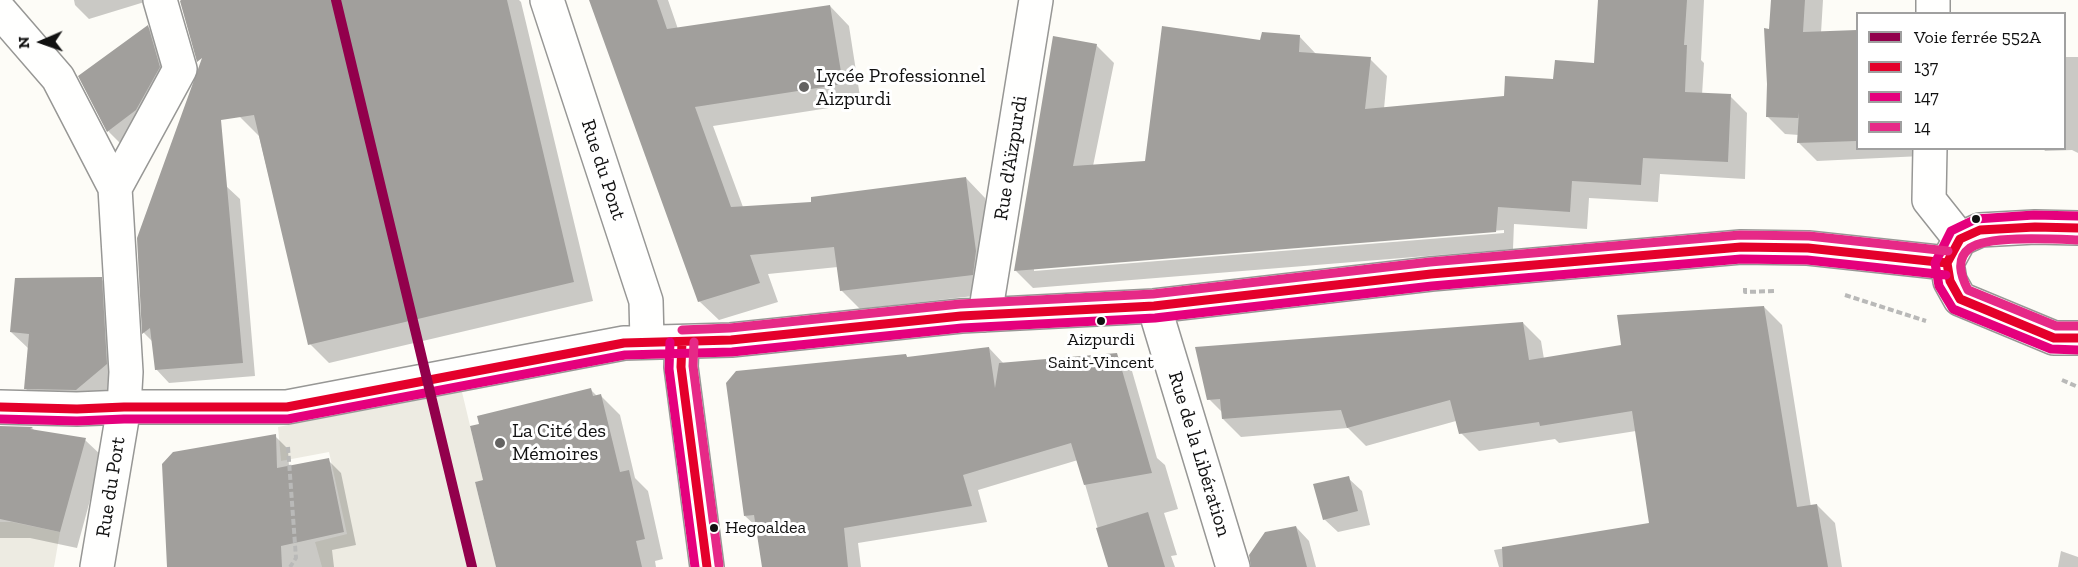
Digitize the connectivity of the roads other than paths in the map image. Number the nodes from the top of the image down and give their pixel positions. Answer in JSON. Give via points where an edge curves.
{"nodes":[{"id":1,"x":160,"y":0,"type":"edge"},
{"id":2,"x":547,"y":0,"type":"edge"},
{"id":3,"x":1036,"y":0,"type":"edge"},
{"id":4,"x":0,"y":11,"type":"edge"},
{"id":5,"x":1930,"y":150,"type":"edge"},
{"id":6,"x":115,"y":188,"type":"junction"},
{"id":7,"x":2078,"y":228,"type":"edge"},
{"id":8,"x":1945,"y":254,"type":"junction"},
{"id":9,"x":1154,"y":306,"type":"junction"},
{"id":10,"x":986,"y":315,"type":"junction"},
{"id":11,"x":2078,"y":338,"type":"edge"},
{"id":12,"x":647,"y":341,"type":"junction"},
{"id":13,"x":682,"y":342,"type":"junction"},
{"id":14,"x":0,"y":407,"type":"edge"},
{"id":15,"x":124,"y":407,"type":"junction"},
{"id":16,"x":104,"y":564,"type":"edge"},
{"id":17,"x":707,"y":567,"type":"edge"},
{"id":18,"x":1233,"y":567,"type":"edge"}],
"edges":[{"from":1,"to":6,"type":"street","via":[[180,69]]},
{"from":2,"to":12,"type":"street","name":"Rue du Pont","via":[[646,301]]},
{"from":3,"to":10,"type":"street","name":"Rue d'Aïzpurdi"},
{"from":4,"to":6,"type":"street","via":[[58,78]]},
{"from":5,"to":8,"type":"street","via":[[1929,200]]},
{"from":6,"to":15,"type":"street","name":"Rue du Port","via":[[126,372]]},
{"from":7,"to":8,"type":"street","via":[[1980,230]]},
{"from":8,"to":9,"type":"street","via":[[1741,247],[1431,274]]},
{"from":8,"to":11,"type":"street","via":[[1950,281],[1960,299],[2054,338]]},
{"from":9,"to":10,"type":"street"},
{"from":9,"to":18,"type":"street","name":"Rue de la Libération"},
{"from":10,"to":13,"type":"street"},
{"from":12,"to":13,"type":"street"},
{"from":12,"to":15,"type":"street","via":[[287,407]]},
{"from":13,"to":17,"type":"street","via":[[681,367]]},
{"from":14,"to":15,"type":"street"},
{"from":15,"to":16,"type":"street","name":"Rue du Port"}]}
